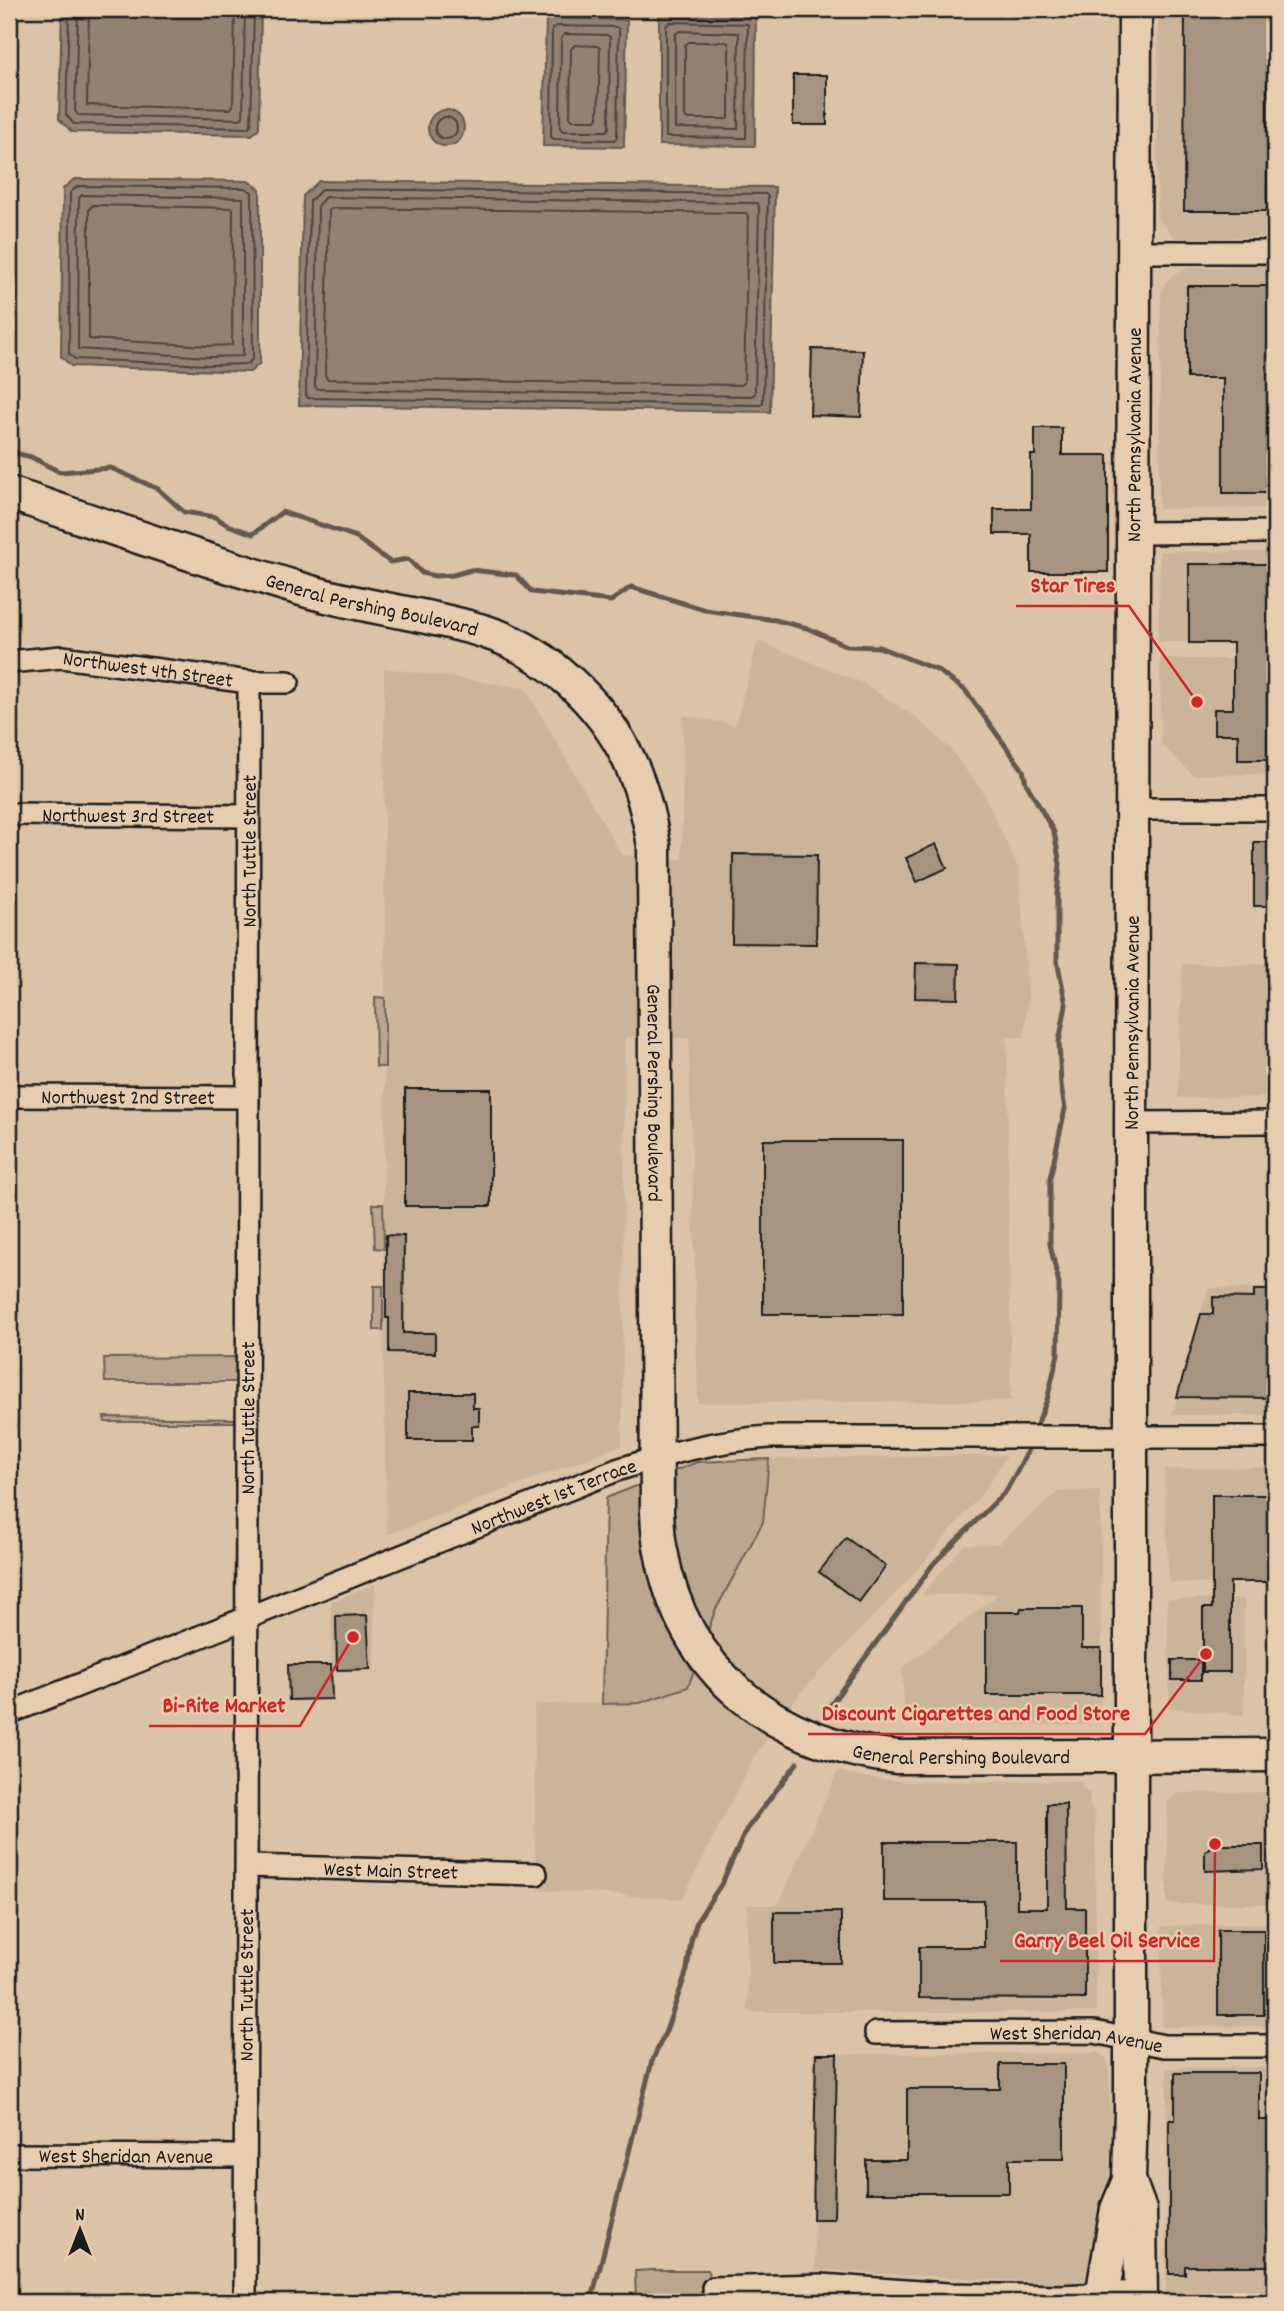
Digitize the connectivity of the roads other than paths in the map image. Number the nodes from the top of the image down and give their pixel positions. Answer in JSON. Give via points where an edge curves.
{"nodes":[{"id":1,"x":1135,"y":9,"type":"edge"},
{"id":2,"x":1135,"y":251,"type":"junction"},
{"id":3,"x":1275,"y":252,"type":"edge"},
{"id":4,"x":9,"y":493,"type":"edge"},
{"id":5,"x":1133,"y":533,"type":"junction"},
{"id":6,"x":1275,"y":533,"type":"edge"},
{"id":7,"x":9,"y":662,"type":"edge"},
{"id":8,"x":249,"y":682,"type":"junction"},
{"id":9,"x":288,"y":682,"type":"dead end"},
{"id":10,"x":1133,"y":809,"type":"junction"},
{"id":11,"x":1275,"y":809,"type":"edge"},
{"id":12,"x":9,"y":814,"type":"edge"},
{"id":13,"x":248,"y":816,"type":"junction"},
{"id":14,"x":9,"y":1096,"type":"edge"},
{"id":15,"x":247,"y":1097,"type":"junction"},
{"id":16,"x":1275,"y":1122,"type":"edge"},
{"id":17,"x":1131,"y":1123,"type":"junction"},
{"id":18,"x":1275,"y":1437,"type":"edge"},
{"id":19,"x":1131,"y":1438,"type":"junction"},
{"id":20,"x":657,"y":1457,"type":"junction"},
{"id":21,"x":246,"y":1618,"type":"junction"},
{"id":22,"x":9,"y":1713,"type":"edge"},
{"id":23,"x":1275,"y":1755,"type":"edge"},
{"id":24,"x":1131,"y":1756,"type":"junction"},
{"id":25,"x":247,"y":1866,"type":"junction"},
{"id":26,"x":536,"y":1874,"type":"dead end"},
{"id":27,"x":876,"y":2033,"type":"dead end"},
{"id":28,"x":1131,"y":2038,"type":"junction"},
{"id":29,"x":1275,"y":2046,"type":"edge"},
{"id":30,"x":9,"y":2155,"type":"edge"},
{"id":31,"x":244,"y":2156,"type":"junction"},
{"id":32,"x":1129,"y":2180,"type":"junction"},
{"id":33,"x":713,"y":2288,"type":"dead end"},
{"id":34,"x":1141,"y":2297,"type":"edge"},
{"id":35,"x":1102,"y":2298,"type":"edge"},
{"id":36,"x":245,"y":2302,"type":"edge"}],
"edges":[{"from":1,"to":2,"type":"main road","name":"North Pennsylvania Avenue"},
{"from":2,"to":3,"type":"street"},
{"from":2,"to":5,"type":"main road","name":"North Pennsylvania Avenue"},
{"from":4,"to":20,"type":"main road","name":"General Pershing Boulevard","via":[[302,590],[490,633],[557,672],[610,727],[639,786],[654,846]]},
{"from":5,"to":6,"type":"street"},
{"from":5,"to":10,"type":"main road","name":"North Pennsylvania Avenue"},
{"from":7,"to":8,"type":"street","name":"Northwest 4th Street","via":[[62,657]]},
{"from":8,"to":9,"type":"street","name":"Northwest 4th Street"},
{"from":8,"to":13,"type":"street","name":"North Tuttle Street"},
{"from":10,"to":11,"type":"street"},
{"from":10,"to":17,"type":"main road","name":"North Pennsylvania Avenue"},
{"from":12,"to":13,"type":"street","name":"Northwest 3rd Street"},
{"from":13,"to":15,"type":"street","name":"North Tuttle Street"},
{"from":14,"to":15,"type":"street","name":"Northwest 2nd Street"},
{"from":15,"to":21,"type":"street","name":"North Tuttle Street"},
{"from":16,"to":17,"type":"street"},
{"from":17,"to":19,"type":"main road","name":"North Pennsylvania Avenue"},
{"from":18,"to":19,"type":"street","name":"Northwest 1st Terrace"},
{"from":19,"to":20,"type":"street","name":"Northwest 1st Terrace","via":[[769,1437],[730,1440]]},
{"from":19,"to":24,"type":"main road","name":"North Pennsylvania Avenue"},
{"from":20,"to":21,"type":"street","name":"Northwest 1st Terrace"},
{"from":20,"to":24,"type":"main road","name":"General Pershing Boulevard","via":[[660,1550],[682,1619],[716,1670],[765,1714],[817,1741],[869,1754]]},
{"from":21,"to":22,"type":"street","name":"Northwest 1st Terrace"},
{"from":21,"to":25,"type":"street","name":"North Tuttle Street"},
{"from":23,"to":24,"type":"main road"},
{"from":24,"to":28,"type":"main road","name":"North Pennsylvania Avenue"},
{"from":25,"to":26,"type":"street","name":"West Main Street"},
{"from":25,"to":31,"type":"street","name":"North Tuttle Street"},
{"from":27,"to":28,"type":"street","name":"West Sheridan Avenue","via":[[1094,2032]]},
{"from":28,"to":29,"type":"street","name":"West Sheridan Avenue","via":[[1164,2046]]},
{"from":28,"to":32,"type":"main road","name":"North Pennsylvania Avenue"},
{"from":30,"to":31,"type":"street","name":"West Sheridan Avenue"},
{"from":31,"to":36,"type":"street","name":"North Tuttle Street"},
{"from":32,"to":34,"type":"main road","via":[[1140,2210]]},
{"from":32,"to":35,"type":"main road","via":[[1117,2209]]},
{"from":33,"to":35,"type":"street","via":[[821,2285]]},
{"from":34,"to":35,"type":"street"}]}
